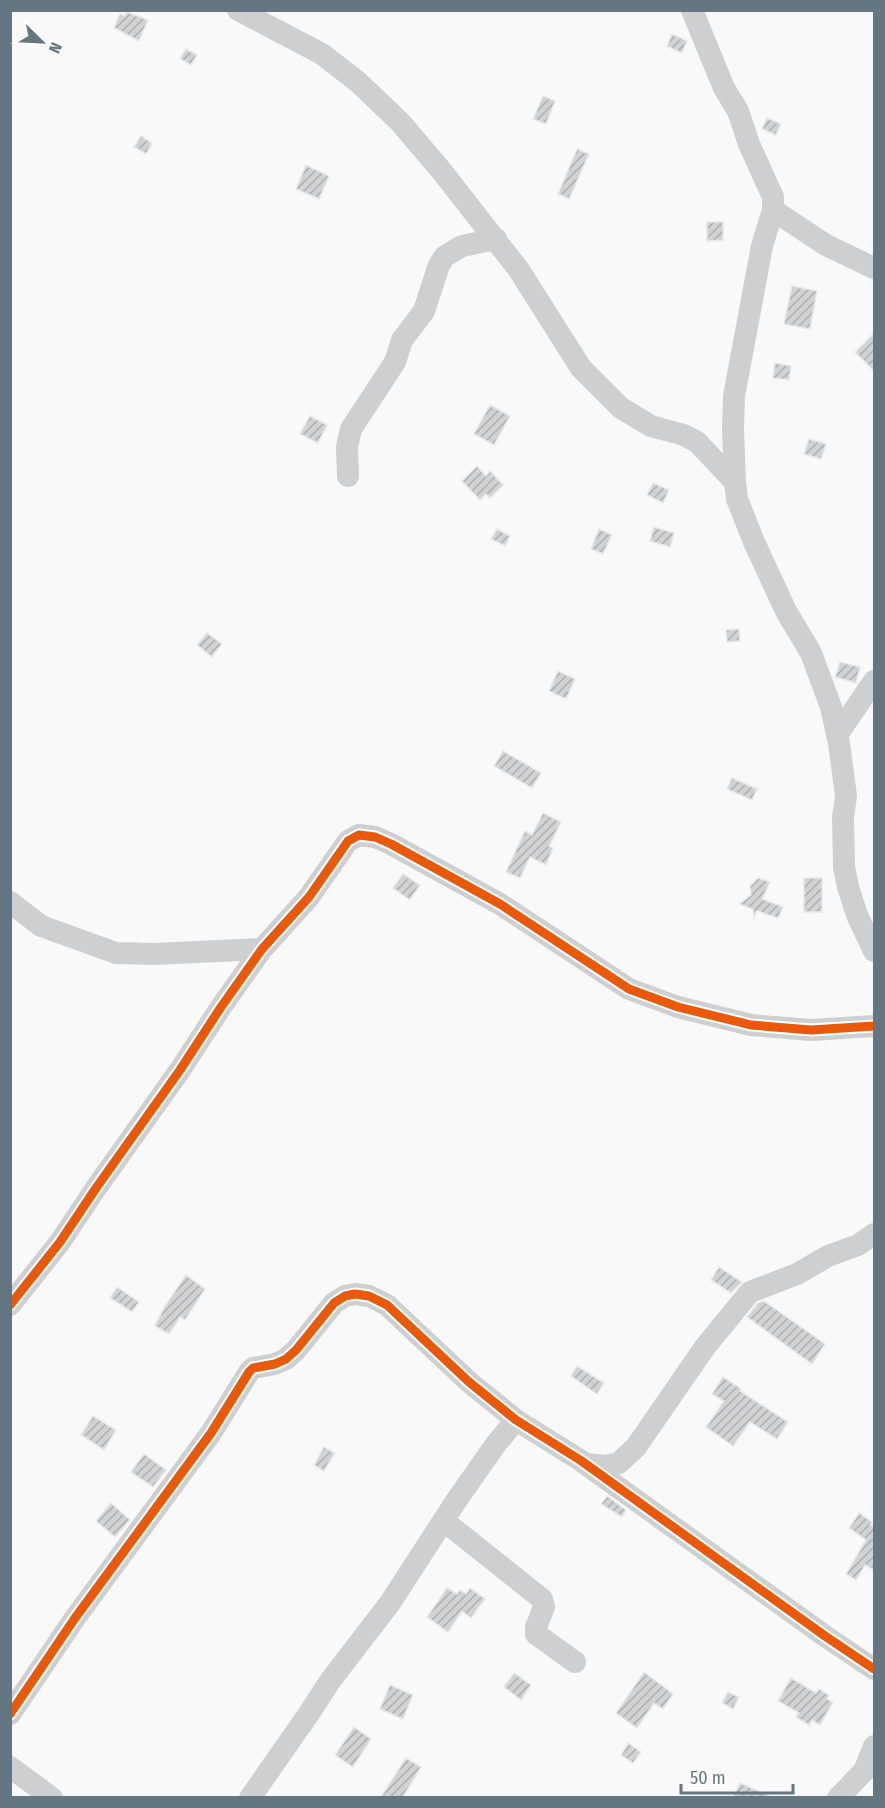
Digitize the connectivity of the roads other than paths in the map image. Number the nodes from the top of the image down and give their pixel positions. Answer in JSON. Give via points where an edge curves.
{"nodes":[{"id":1,"x":238,"y":10,"type":"edge"},
{"id":2,"x":692,"y":10,"type":"edge"},
{"id":3,"x":773,"y":210,"type":"junction"},
{"id":4,"x":496,"y":239,"type":"junction"},
{"id":5,"x":874,"y":268,"type":"edge"},
{"id":6,"x":348,"y":476,"type":"dead end"},
{"id":7,"x":735,"y":482,"type":"junction"},
{"id":8,"x":874,"y":681,"type":"edge"},
{"id":9,"x":837,"y":735,"type":"junction"},
{"id":10,"x":10,"y":902,"type":"edge"},
{"id":11,"x":262,"y":949,"type":"junction"},
{"id":12,"x":874,"y":951,"type":"edge"},
{"id":13,"x":874,"y":1026,"type":"edge"},
{"id":14,"x":874,"y":1234,"type":"edge"},
{"id":15,"x":10,"y":1305,"type":"edge"},
{"id":16,"x":516,"y":1420,"type":"junction"},
{"id":17,"x":586,"y":1464,"type":"junction"},
{"id":18,"x":444,"y":1521,"type":"junction"},
{"id":19,"x":575,"y":1662,"type":"dead end"},
{"id":20,"x":874,"y":1669,"type":"edge"},
{"id":21,"x":10,"y":1714,"type":"edge"},
{"id":22,"x":874,"y":1746,"type":"edge"},
{"id":23,"x":10,"y":1767,"type":"edge"},
{"id":24,"x":52,"y":1797,"type":"edge"},
{"id":25,"x":250,"y":1797,"type":"edge"},
{"id":26,"x":838,"y":1797,"type":"edge"}],
"edges":[{"from":1,"to":4,"type":"street","via":[[322,54],[358,82],[400,122]]},
{"from":2,"to":3,"type":"street","via":[[769,185]]},
{"from":3,"to":5,"type":"street","via":[[826,245]]},
{"from":3,"to":7,"type":"street","via":[[762,246],[734,396]]},
{"from":4,"to":6,"type":"street","via":[[451,251],[439,265],[424,311],[402,340],[395,362],[351,429]]},
{"from":4,"to":7,"type":"street","via":[[581,368],[621,408],[651,426],[697,442]]},
{"from":7,"to":9,"type":"street","via":[[737,499],[754,542],[786,611],[811,653]]},
{"from":8,"to":9,"type":"street"},
{"from":9,"to":12,"type":"street","via":[[846,796],[844,867]]},
{"from":10,"to":11,"type":"street","via":[[41,926],[116,953]]},
{"from":11,"to":13,"type":"street","via":[[309,897],[348,841],[359,835],[375,837],[500,904],[629,989],[678,1007],[751,1025],[811,1030]]},
{"from":11,"to":15,"type":"street","via":[[60,1242]]},
{"from":14,"to":17,"type":"street","via":[[797,1274],[750,1292],[705,1347],[636,1447],[619,1463]]},
{"from":16,"to":17,"type":"street"},
{"from":16,"to":18,"type":"street"},
{"from":16,"to":21,"type":"street","via":[[387,1305],[369,1296],[345,1296],[286,1359],[249,1372],[211,1433]]},
{"from":17,"to":20,"type":"street"},
{"from":18,"to":19,"type":"street","via":[[542,1599],[544,1607],[536,1634]]},
{"from":18,"to":25,"type":"street"},
{"from":22,"to":26,"type":"street","via":[[864,1771]]},
{"from":23,"to":24,"type":"street"}]}
